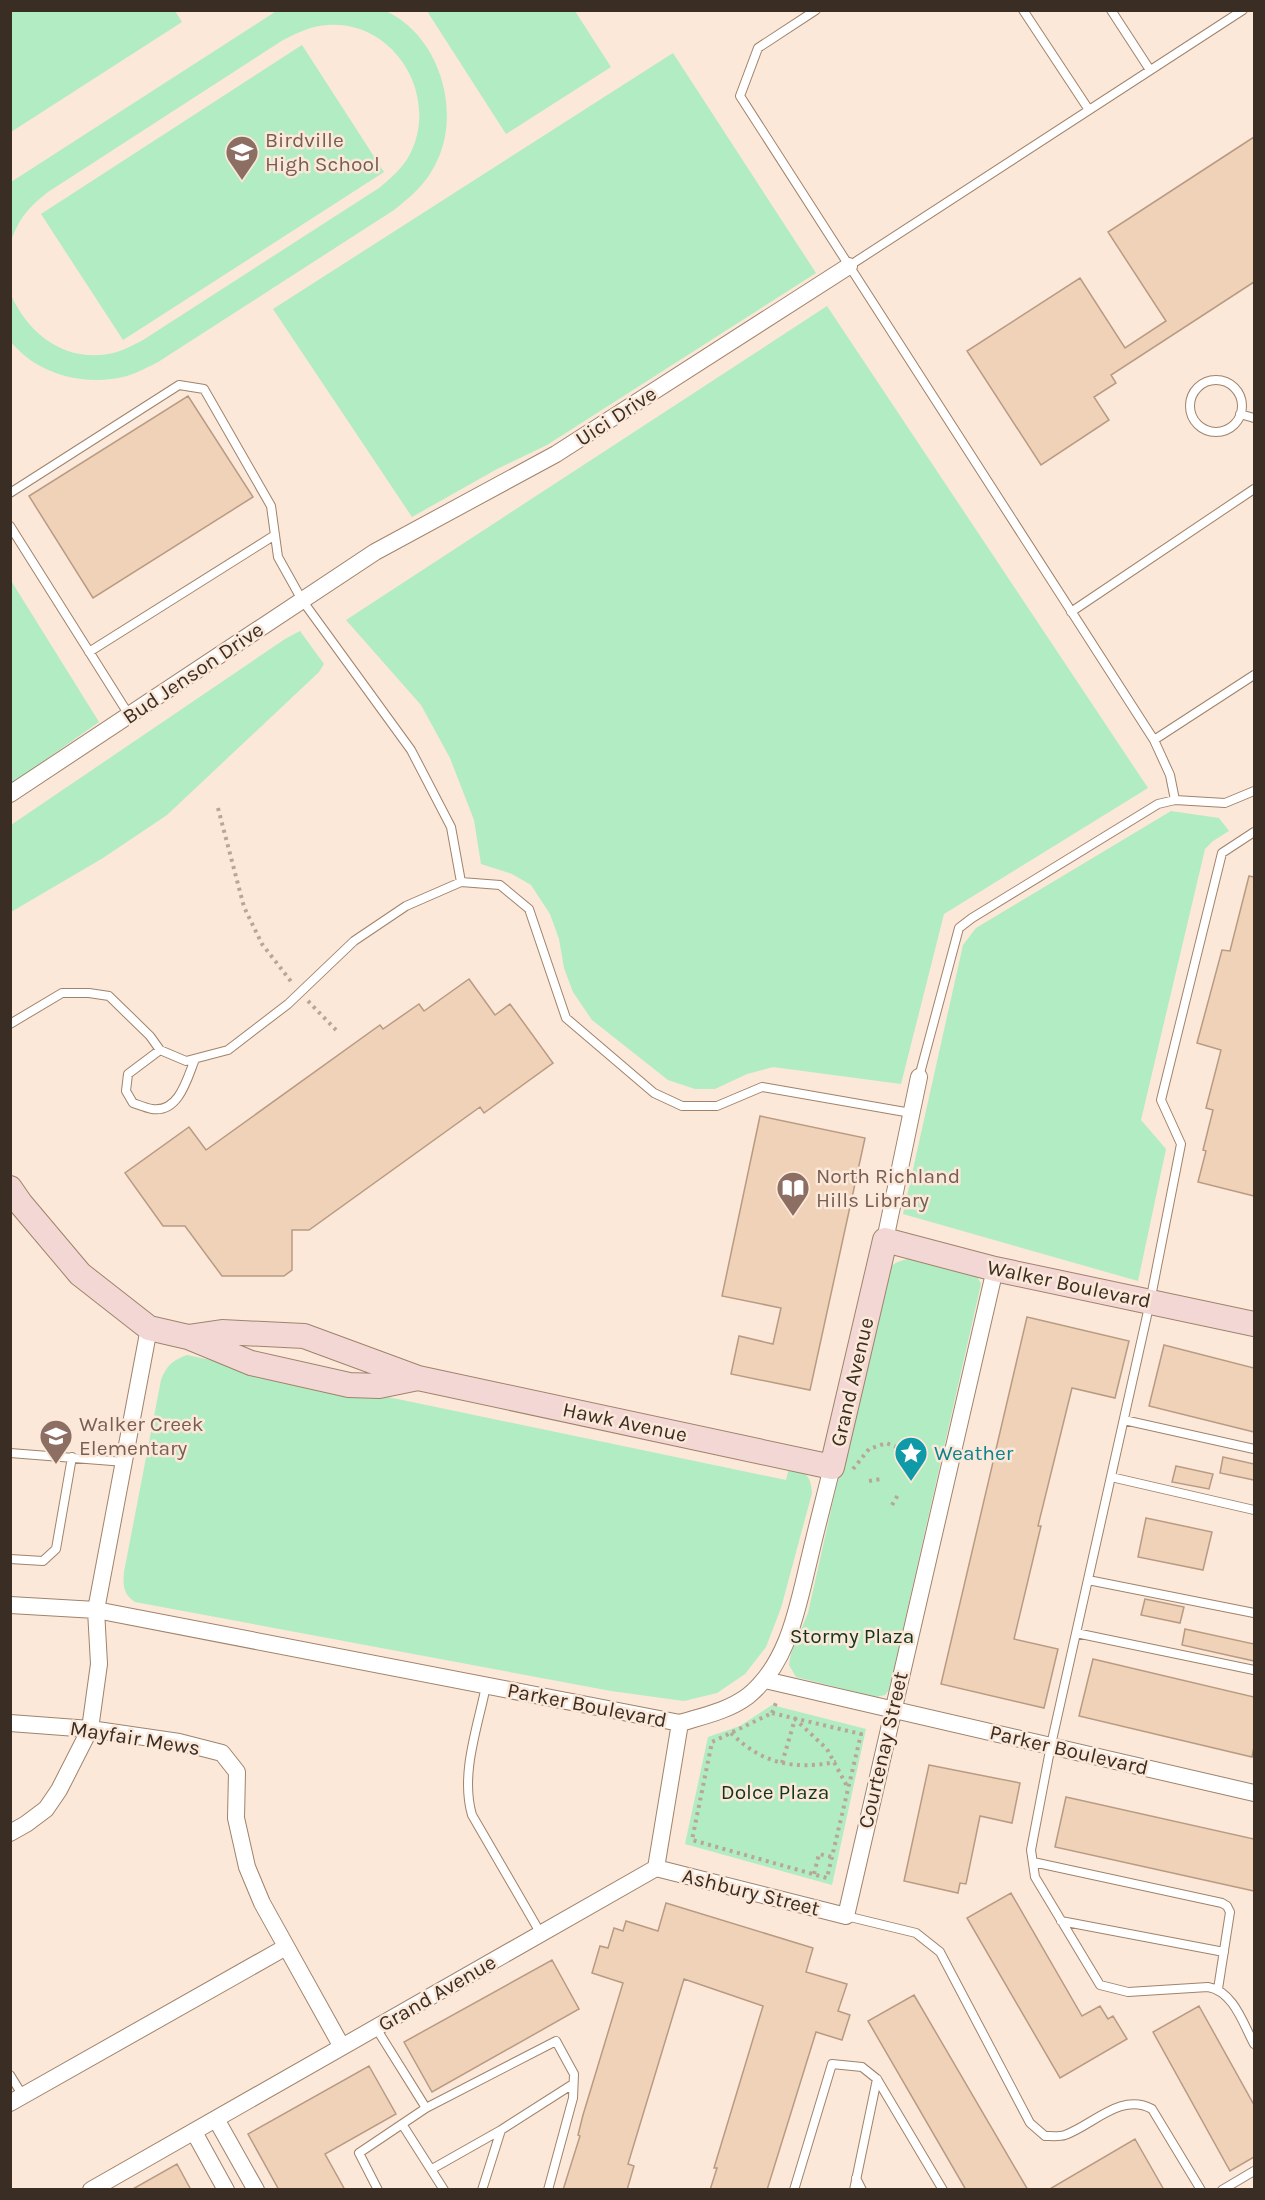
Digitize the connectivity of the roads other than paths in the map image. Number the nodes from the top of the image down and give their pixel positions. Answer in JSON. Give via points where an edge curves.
{"nodes":[{"id":1,"x":816,"y":10,"type":"edge"},
{"id":2,"x":1023,"y":10,"type":"edge"},
{"id":3,"x":1111,"y":10,"type":"edge"},
{"id":4,"x":1243,"y":10,"type":"edge"},
{"id":5,"x":1150,"y":70,"type":"junction"},
{"id":6,"x":1089,"y":110,"type":"junction"},
{"id":7,"x":849,"y":266,"type":"junction"},
{"id":8,"x":1240,"y":414,"type":"junction"},
{"id":9,"x":1254,"y":418,"type":"edge"},
{"id":10,"x":1254,"y":489,"type":"edge"},
{"id":11,"x":10,"y":493,"type":"edge"},
{"id":12,"x":10,"y":526,"type":"edge"},
{"id":13,"x":275,"y":535,"type":"junction"},
{"id":14,"x":375,"y":552,"type":"joint"},
{"id":15,"x":302,"y":600,"type":"junction"},
{"id":16,"x":1071,"y":612,"type":"junction"},
{"id":17,"x":89,"y":652,"type":"junction"},
{"id":18,"x":1254,"y":675,"type":"edge"},
{"id":19,"x":129,"y":715,"type":"junction"},
{"id":20,"x":1154,"y":741,"type":"junction"},
{"id":21,"x":1254,"y":791,"type":"edge"},
{"id":22,"x":10,"y":794,"type":"edge"},
{"id":23,"x":1175,"y":800,"type":"junction"},
{"id":24,"x":1254,"y":832,"type":"edge"},
{"id":25,"x":461,"y":882,"type":"junction"},
{"id":26,"x":10,"y":1024,"type":"edge"},
{"id":27,"x":160,"y":1050,"type":"junction"},
{"id":28,"x":195,"y":1059,"type":"junction"},
{"id":29,"x":919,"y":1077,"type":"joint"},
{"id":30,"x":911,"y":1113,"type":"junction"},
{"id":31,"x":14,"y":1201,"type":"edge"},
{"id":32,"x":885,"y":1240,"type":"junction"},
{"id":33,"x":995,"y":1269,"type":"junction"},
{"id":34,"x":1150,"y":1302,"type":"junction"},
{"id":35,"x":1254,"y":1324,"type":"edge"},
{"id":36,"x":149,"y":1328,"type":"junction"},
{"id":37,"x":188,"y":1337,"type":"junction"},
{"id":38,"x":418,"y":1378,"type":"junction"},
{"id":39,"x":1124,"y":1420,"type":"junction"},
{"id":40,"x":1254,"y":1449,"type":"edge"},
{"id":41,"x":10,"y":1453,"type":"edge"},
{"id":42,"x":72,"y":1457,"type":"junction"},
{"id":43,"x":125,"y":1462,"type":"junction"},
{"id":44,"x":842,"y":1462,"type":"junction"},
{"id":45,"x":1111,"y":1477,"type":"junction"},
{"id":46,"x":1254,"y":1510,"type":"edge"},
{"id":47,"x":10,"y":1559,"type":"edge"},
{"id":48,"x":1088,"y":1580,"type":"junction"},
{"id":49,"x":10,"y":1605,"type":"edge"},
{"id":50,"x":96,"y":1610,"type":"junction"},
{"id":51,"x":1254,"y":1613,"type":"edge"},
{"id":52,"x":1076,"y":1634,"type":"junction"},
{"id":53,"x":1254,"y":1670,"type":"edge"},
{"id":54,"x":765,"y":1680,"type":"junction"},
{"id":55,"x":486,"y":1686,"type":"junction"},
{"id":56,"x":892,"y":1709,"type":"junction"},
{"id":57,"x":10,"y":1723,"type":"edge"},
{"id":58,"x":680,"y":1723,"type":"junction"},
{"id":59,"x":90,"y":1729,"type":"junction"},
{"id":60,"x":1051,"y":1745,"type":"junction"},
{"id":61,"x":1254,"y":1792,"type":"edge"},
{"id":62,"x":10,"y":1833,"type":"edge"},
{"id":63,"x":1033,"y":1862,"type":"junction"},
{"id":64,"x":656,"y":1868,"type":"junction"},
{"id":65,"x":846,"y":1916,"type":"junction"},
{"id":66,"x":1061,"y":1921,"type":"junction"},
{"id":67,"x":541,"y":1934,"type":"junction"},
{"id":68,"x":286,"y":1947,"type":"junction"},
{"id":69,"x":1224,"y":1952,"type":"junction"},
{"id":70,"x":1218,"y":1989,"type":"junction"},
{"id":71,"x":376,"y":2028,"type":"junction"},
{"id":72,"x":1254,"y":2043,"type":"edge"},
{"id":73,"x":342,"y":2047,"type":"junction"},
{"id":74,"x":10,"y":2075,"type":"edge"},
{"id":75,"x":877,"y":2079,"type":"junction"},
{"id":76,"x":573,"y":2084,"type":"junction"},
{"id":77,"x":16,"y":2100,"type":"edge"},
{"id":78,"x":426,"y":2108,"type":"junction"},
{"id":79,"x":216,"y":2119,"type":"junction"},
{"id":80,"x":402,"y":2124,"type":"junction"},
{"id":81,"x":501,"y":2130,"type":"junction"},
{"id":82,"x":194,"y":2132,"type":"junction"},
{"id":83,"x":432,"y":2169,"type":"junction"},
{"id":84,"x":1254,"y":2171,"type":"edge"},
{"id":85,"x":856,"y":2178,"type":"junction"},
{"id":86,"x":95,"y":2189,"type":"edge"},
{"id":87,"x":226,"y":2190,"type":"edge"},
{"id":88,"x":256,"y":2190,"type":"edge"},
{"id":89,"x":378,"y":2190,"type":"edge"},
{"id":90,"x":444,"y":2190,"type":"edge"},
{"id":91,"x":482,"y":2190,"type":"edge"},
{"id":92,"x":548,"y":2190,"type":"edge"},
{"id":93,"x":794,"y":2190,"type":"edge"},
{"id":94,"x":854,"y":2190,"type":"edge"},
{"id":95,"x":862,"y":2190,"type":"edge"},
{"id":96,"x":943,"y":2190,"type":"edge"},
{"id":97,"x":1201,"y":2190,"type":"edge"},
{"id":98,"x":1222,"y":2190,"type":"edge"}],
"edges":[{"from":1,"to":7,"type":"lane","via":[[758,48],[740,96]]},
{"from":2,"to":6,"type":"lane"},
{"from":3,"to":5,"type":"lane"},
{"from":4,"to":5,"type":"lane"},
{"from":5,"to":6,"type":"lane"},
{"from":6,"to":7,"type":"lane"},
{"from":7,"to":14,"type":"street","name":"Uici Drive","via":[[556,454]]},
{"from":7,"to":16,"type":"lane"},
{"from":8,"to":8,"type":"lane","via":[[1237,391],[1223,381],[1207,381],[1191,399],[1190,408],[1197,424],[1212,432],[1229,428]]},
{"from":8,"to":9,"type":"lane"},
{"from":10,"to":16,"type":"lane"},
{"from":11,"to":13,"type":"lane","via":[[179,385],[204,389],[271,507]]},
{"from":12,"to":17,"type":"lane"},
{"from":13,"to":15,"type":"lane","via":[[278,557]]},
{"from":13,"to":17,"type":"lane"},
{"from":14,"to":15,"type":"street","name":"Bud Jenson Drive"},
{"from":15,"to":19,"type":"street","name":"Bud Jenson Drive"},
{"from":15,"to":25,"type":"lane","via":[[411,750],[451,827]]},
{"from":16,"to":20,"type":"lane"},
{"from":17,"to":19,"type":"lane"},
{"from":18,"to":20,"type":"lane"},
{"from":19,"to":22,"type":"street","name":"Bud Jenson Drive"},
{"from":20,"to":23,"type":"lane","via":[[1170,775]]},
{"from":21,"to":23,"type":"lane","via":[[1225,803]]},
{"from":23,"to":29,"type":"lane","via":[[1158,804],[959,928]]},
{"from":24,"to":34,"type":"lane","via":[[1222,853],[1161,1100],[1181,1144]]},
{"from":25,"to":28,"type":"lane","via":[[406,906],[354,941],[300,993],[228,1050]]},
{"from":25,"to":30,"type":"lane","via":[[500,885],[529,909],[566,1018],[654,1093],[682,1106],[717,1106],[762,1087]]},
{"from":26,"to":27,"type":"lane","via":[[62,993],[110,996]]},
{"from":27,"to":28,"type":"lane","via":[[186,1061]]},
{"from":27,"to":28,"type":"lane","via":[[128,1074],[126,1091],[133,1103],[153,1109],[169,1107],[182,1092]]},
{"from":29,"to":30,"type":"street","name":"Grand Avenue"},
{"from":30,"to":32,"type":"street","name":"Grand Avenue"},
{"from":31,"to":36,"type":"street","name":"Hawk Avenue","via":[[80,1274]]},
{"from":32,"to":33,"type":"street","name":"Walker Boulevard"},
{"from":32,"to":44,"type":"street","name":"Grand Avenue"},
{"from":33,"to":34,"type":"street","name":"Walker Boulevard"},
{"from":33,"to":56,"type":"street","name":"Courtenay Street"},
{"from":34,"to":35,"type":"street","name":"Walker Boulevard"},
{"from":34,"to":39,"type":"lane"},
{"from":36,"to":37,"type":"street","name":"Hawk Avenue"},
{"from":36,"to":43,"type":"street"},
{"from":37,"to":38,"type":"street","name":"Hawk Avenue","via":[[222,1332],[304,1336]]},
{"from":37,"to":38,"type":"street","name":"Hawk Avenue","via":[[251,1363],[349,1385],[379,1386]]},
{"from":38,"to":44,"type":"street","name":"Hawk Avenue"},
{"from":39,"to":40,"type":"lane"},
{"from":39,"to":45,"type":"lane"},
{"from":41,"to":42,"type":"lane"},
{"from":42,"to":43,"type":"lane"},
{"from":42,"to":47,"type":"lane","via":[[56,1549],[43,1561]]},
{"from":43,"to":50,"type":"street"},
{"from":44,"to":54,"type":"street","name":"Grand Avenue","via":[[797,1611],[783,1650]]},
{"from":45,"to":46,"type":"lane"},
{"from":45,"to":48,"type":"lane"},
{"from":48,"to":51,"type":"lane"},
{"from":48,"to":52,"type":"lane"},
{"from":49,"to":50,"type":"street","name":"Parker Boulevard"},
{"from":50,"to":55,"type":"street","name":"Parker Boulevard"},
{"from":50,"to":59,"type":"street","via":[[99,1664]]},
{"from":52,"to":53,"type":"lane"},
{"from":52,"to":60,"type":"lane"},
{"from":54,"to":56,"type":"street","name":"Parker Boulevard"},
{"from":54,"to":58,"type":"street","name":"Parker Boulevard","via":[[720,1712]]},
{"from":55,"to":58,"type":"street","name":"Parker Boulevard"},
{"from":55,"to":67,"type":"lane","via":[[471,1756],[468,1804]]},
{"from":56,"to":60,"type":"street","name":"Parker Boulevard"},
{"from":56,"to":65,"type":"street","name":"Courtenay Street"},
{"from":57,"to":59,"type":"street","name":"Mayfair Mews"},
{"from":58,"to":64,"type":"street"},
{"from":59,"to":62,"type":"street","via":[[46,1809]]},
{"from":59,"to":68,"type":"street","name":"Mayfair Mews","via":[[179,1742],[222,1753],[230,1761],[237,1772],[237,1818],[248,1867]]},
{"from":60,"to":61,"type":"street","name":"Parker Boulevard"},
{"from":60,"to":63,"type":"lane","via":[[1031,1850]]},
{"from":63,"to":66,"type":"lane","via":[[1035,1877]]},
{"from":63,"to":69,"type":"lane","via":[[1222,1903],[1230,1912]]},
{"from":64,"to":65,"type":"street","name":"Ashbury Street"},
{"from":64,"to":67,"type":"street","name":"Grand Avenue"},
{"from":65,"to":97,"type":"lane","via":[[916,1933],[940,1952],[1030,2123],[1045,2136],[1063,2136],[1122,2105],[1141,2103],[1152,2109]]},
{"from":66,"to":69,"type":"lane"},
{"from":66,"to":70,"type":"lane","via":[[1100,1985],[1128,1992]]},
{"from":67,"to":71,"type":"street","name":"Grand Avenue"},
{"from":68,"to":73,"type":"street","name":"Mayfair Mews"},
{"from":68,"to":77,"type":"street"},
{"from":69,"to":70,"type":"lane"},
{"from":70,"to":72,"type":"lane","via":[[1227,1995]]},
{"from":71,"to":73,"type":"street","name":"Grand Avenue"},
{"from":71,"to":78,"type":"lane"},
{"from":73,"to":79,"type":"street","name":"Grand Avenue"},
{"from":74,"to":77,"type":"lane"},
{"from":75,"to":85,"type":"lane"},
{"from":75,"to":93,"type":"lane","via":[[862,2067],[832,2064]]},
{"from":75,"to":96,"type":"lane"},
{"from":76,"to":78,"type":"lane","via":[[574,2074],[556,2042]]},
{"from":76,"to":81,"type":"lane"},
{"from":76,"to":92,"type":"lane"},
{"from":78,"to":80,"type":"lane"},
{"from":79,"to":82,"type":"street","name":"Grand Avenue"},
{"from":79,"to":88,"type":"street"},
{"from":80,"to":83,"type":"lane"},
{"from":80,"to":89,"type":"lane","via":[[359,2153]]},
{"from":81,"to":83,"type":"lane"},
{"from":81,"to":91,"type":"lane"},
{"from":82,"to":86,"type":"street","name":"Grand Avenue"},
{"from":82,"to":87,"type":"street"},
{"from":83,"to":90,"type":"lane"},
{"from":84,"to":98,"type":"lane"},
{"from":85,"to":94,"type":"lane"},
{"from":85,"to":95,"type":"lane"}]}
